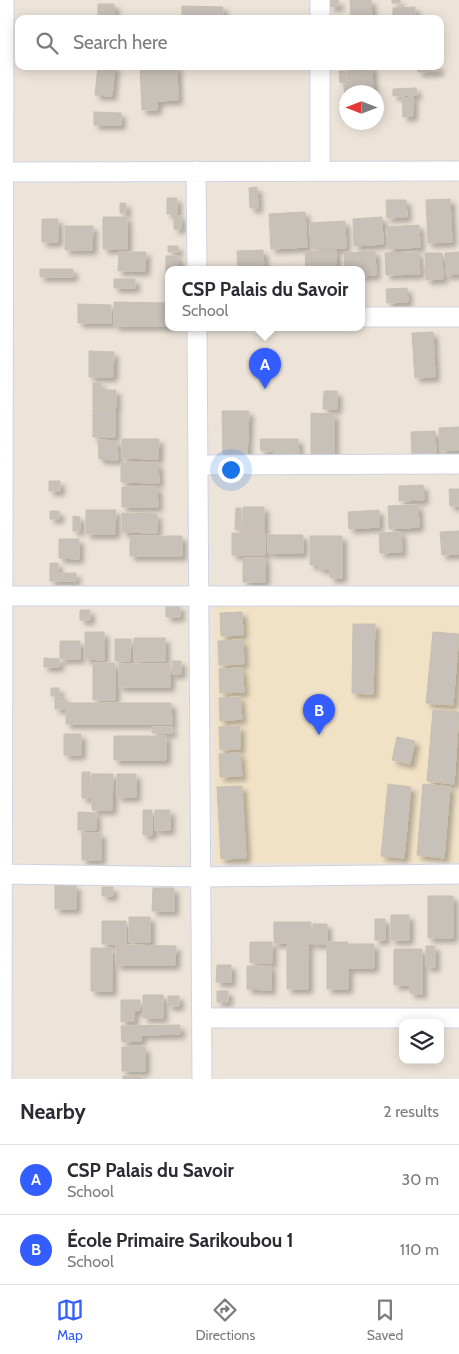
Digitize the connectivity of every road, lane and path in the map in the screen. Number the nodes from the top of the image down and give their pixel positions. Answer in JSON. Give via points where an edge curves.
{"nodes":[{"id":1,"x":4,"y":0,"type":"edge"},
{"id":2,"x":320,"y":0,"type":"edge"},
{"id":3,"x":320,"y":15,"type":"edge"},
{"id":4,"x":320,"y":70,"type":"edge"},
{"id":5,"x":196,"y":171,"type":"junction"},
{"id":6,"x":320,"y":171,"type":"junction"},
{"id":7,"x":459,"y":171,"type":"edge"},
{"id":8,"x":2,"y":172,"type":"edge"},
{"id":9,"x":197,"y":266,"type":"edge"},
{"id":10,"x":365,"y":317,"type":"edge"},
{"id":11,"x":459,"y":317,"type":"edge"},
{"id":12,"x":197,"y":331,"type":"edge"},
{"id":13,"x":459,"y":464,"type":"edge"},
{"id":14,"x":198,"y":465,"type":"junction"},
{"id":15,"x":2,"y":596,"type":"edge"},
{"id":16,"x":199,"y":596,"type":"junction"},
{"id":17,"x":459,"y":596,"type":"edge"},
{"id":18,"x":1,"y":763,"type":"edge"},
{"id":19,"x":3,"y":874,"type":"junction"},
{"id":20,"x":459,"y":874,"type":"edge"},
{"id":21,"x":201,"y":877,"type":"junction"},
{"id":22,"x":202,"y":1018,"type":"junction"},
{"id":23,"x":459,"y":1018,"type":"edge"},
{"id":24,"x":1,"y":1038,"type":"edge"},
{"id":25,"x":2,"y":1079,"type":"edge"},
{"id":26,"x":202,"y":1079,"type":"edge"}],
"edges":[{"from":1,"to":8,"type":"street"},
{"from":2,"to":3,"type":"street"},
{"from":4,"to":6,"type":"street"},
{"from":5,"to":6,"type":"street"},
{"from":5,"to":8,"type":"street"},
{"from":5,"to":9,"type":"street"},
{"from":6,"to":7,"type":"street"},
{"from":8,"to":15,"type":"street"},
{"from":10,"to":11,"type":"street"},
{"from":12,"to":14,"type":"street"},
{"from":13,"to":14,"type":"street"},
{"from":14,"to":16,"type":"street"},
{"from":15,"to":16,"type":"street"},
{"from":15,"to":18,"type":"street"},
{"from":16,"to":17,"type":"street"},
{"from":16,"to":21,"type":"street"},
{"from":18,"to":19,"type":"street"},
{"from":19,"to":21,"type":"street"},
{"from":19,"to":24,"type":"street"},
{"from":20,"to":21,"type":"street"},
{"from":21,"to":22,"type":"street"},
{"from":22,"to":23,"type":"street"},
{"from":22,"to":26,"type":"street"},
{"from":24,"to":25,"type":"street"}]}
